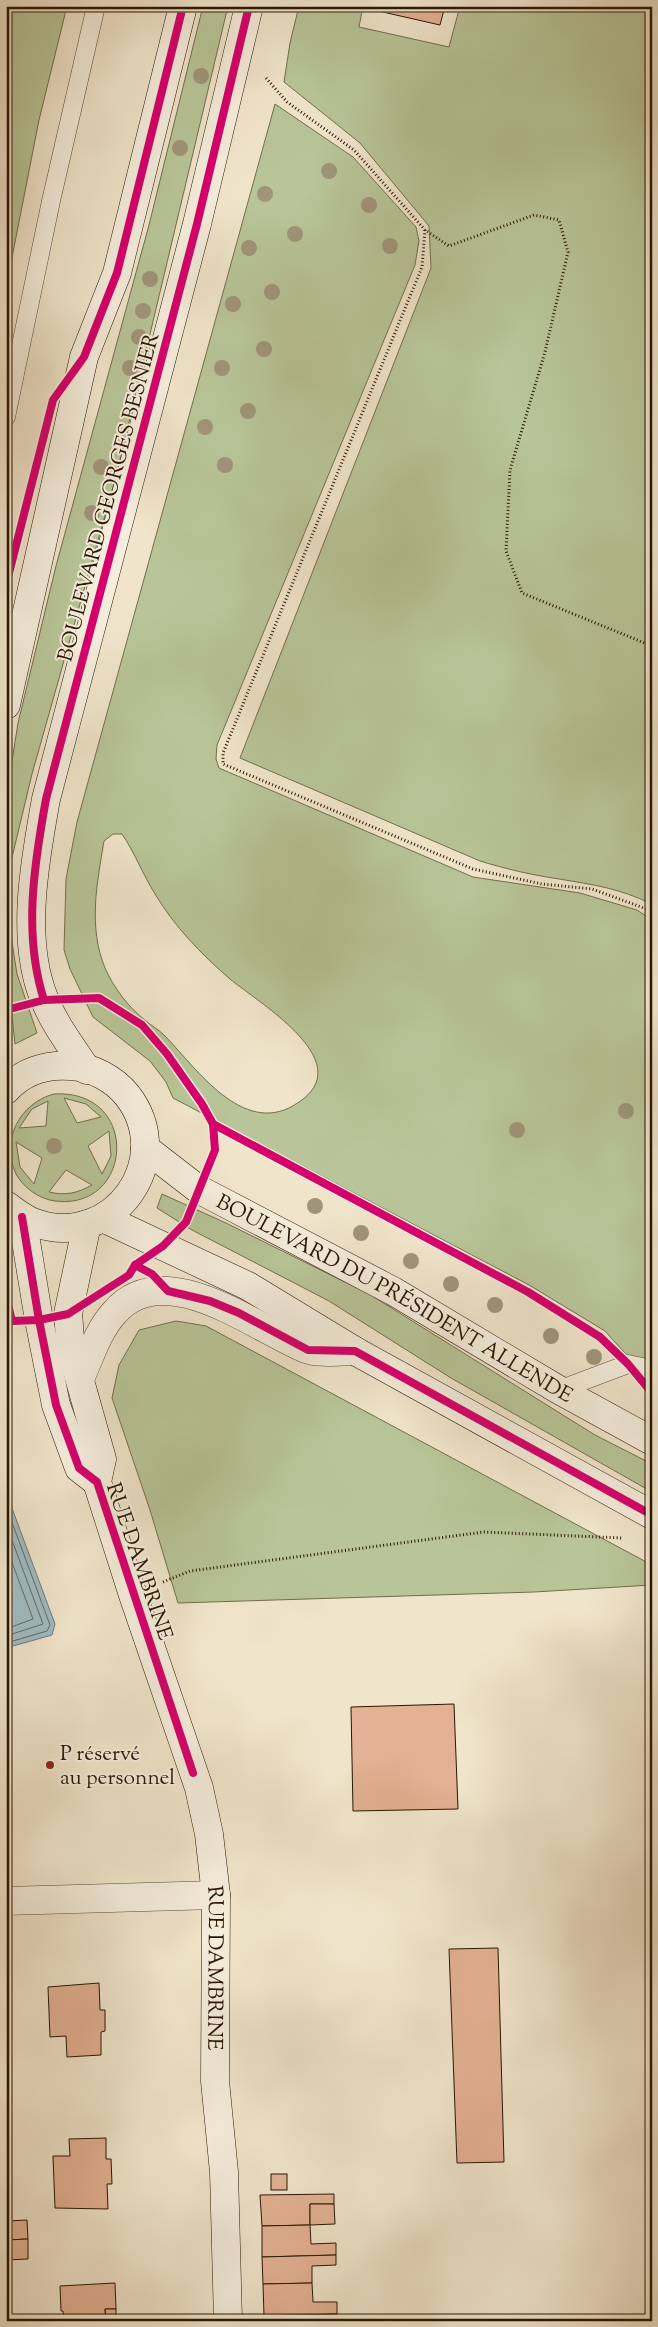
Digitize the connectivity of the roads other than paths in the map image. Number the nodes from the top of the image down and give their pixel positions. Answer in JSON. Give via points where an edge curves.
{"nodes":[{"id":1,"x":96,"y":6,"type":"edge"},
{"id":2,"x":183,"y":6,"type":"edge"},
{"id":3,"x":249,"y":6,"type":"edge"},
{"id":4,"x":6,"y":417,"type":"edge"},
{"id":5,"x":6,"y":705,"type":"edge"},
{"id":6,"x":87,"y":1070,"type":"junction"},
{"id":7,"x":6,"y":1090,"type":"edge"},
{"id":8,"x":145,"y":1148,"type":"junction"},
{"id":9,"x":14,"y":1211,"type":"edge"},
{"id":10,"x":95,"y":1221,"type":"junction"},
{"id":11,"x":355,"y":1351,"type":"junction"},
{"id":12,"x":652,"y":1369,"type":"edge"},
{"id":13,"x":80,"y":1379,"type":"junction"},
{"id":14,"x":559,"y":1390,"type":"junction"},
{"id":15,"x":652,"y":1441,"type":"edge"},
{"id":16,"x":97,"y":1482,"type":"junction"},
{"id":17,"x":652,"y":1515,"type":"edge"},
{"id":18,"x":216,"y":1894,"type":"junction"},
{"id":19,"x":6,"y":1901,"type":"edge"},
{"id":20,"x":228,"y":2321,"type":"edge"}],
"edges":[{"from":1,"to":4,"type":"lane"},
{"from":2,"to":5,"type":"main road","via":[[117,273],[84,357]]},
{"from":3,"to":6,"type":"main road","name":"BOULEVARD GEORGES BESNIER","via":[[197,224],[46,799],[38,840],[33,882],[36,974],[44,1000]]},
{"from":6,"to":7,"type":"main road","via":[[59,1065],[42,1068],[26,1074]]},
{"from":6,"to":8,"type":"main road","via":[[109,1078],[132,1102],[144,1132]]},
{"from":8,"to":10,"type":"main road","via":[[144,1162],[125,1200]]},
{"from":8,"to":14,"type":"main road","name":"BOULEVARD DU PRÉSIDENT ALLENDE","via":[[198,1189],[393,1291]]},
{"from":9,"to":10,"type":"main road","via":[[34,1223],[60,1228]]},
{"from":9,"to":16,"type":"main road","name":"RUE DAMBRINE","via":[[56,1405],[79,1468]]},
{"from":10,"to":11,"type":"main road","via":[[248,1286]]},
{"from":10,"to":13,"type":"main road","name":"RUE DAMBRINE","via":[[68,1314],[71,1349]]},
{"from":11,"to":13,"type":"main road","via":[[308,1350],[210,1301],[168,1291],[150,1292],[130,1300],[115,1311],[103,1328]]},
{"from":11,"to":17,"type":"main road"},
{"from":12,"to":14,"type":"lane","via":[[628,1364]]},
{"from":13,"to":16,"type":"main road","name":"RUE DAMBRINE","via":[[102,1458]]},
{"from":14,"to":15,"type":"main road","name":"BOULEVARD DU PRÉSIDENT ALLENDE"},
{"from":16,"to":18,"type":"main road","name":"RUE DAMBRINE","via":[[199,1788],[209,1834]]},
{"from":18,"to":19,"type":"main road"},
{"from":18,"to":20,"type":"main road","name":"RUE DAMBRINE","via":[[215,2081],[224,2172]]}]}
